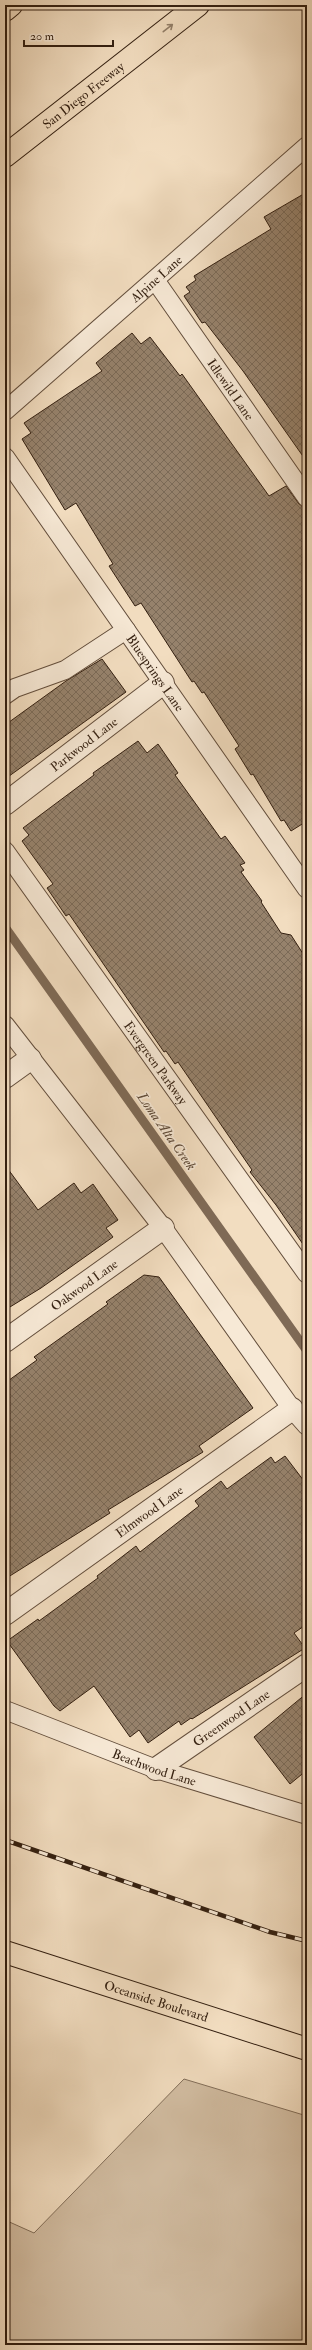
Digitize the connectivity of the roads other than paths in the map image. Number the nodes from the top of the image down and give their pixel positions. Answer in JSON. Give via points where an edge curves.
{"nodes":[{"id":1,"x":11,"y":5,"type":"edge"},
{"id":2,"x":198,"y":5,"type":"edge"},
{"id":3,"x":5,"y":10,"type":"edge"},
{"id":4,"x":307,"y":146,"type":"edge"},
{"id":5,"x":5,"y":156,"type":"edge"},
{"id":6,"x":155,"y":280,"type":"junction"},
{"id":7,"x":5,"y":411,"type":"edge"},
{"id":8,"x":5,"y":457,"type":"edge"},
{"id":9,"x":307,"y":498,"type":"edge"},
{"id":10,"x":126,"y":630,"type":"junction"},
{"id":11,"x":163,"y":683,"type":"junction"},
{"id":12,"x":5,"y":695,"type":"edge"},
{"id":13,"x":5,"y":804,"type":"edge"},
{"id":14,"x":5,"y":851,"type":"edge"},
{"id":15,"x":307,"y":889,"type":"edge"},
{"id":16,"x":5,"y":1025,"type":"edge"},
{"id":17,"x":30,"y":1059,"type":"junction"},
{"id":18,"x":5,"y":1077,"type":"edge"},
{"id":19,"x":163,"y":1228,"type":"junction"},
{"id":20,"x":307,"y":1274,"type":"edge"},
{"id":21,"x":5,"y":1341,"type":"edge"},
{"id":22,"x":292,"y":1408,"type":"junction"},
{"id":23,"x":307,"y":1426,"type":"edge"},
{"id":24,"x":5,"y":1614,"type":"edge"},
{"id":25,"x":307,"y":1666,"type":"edge"},
{"id":26,"x":5,"y":1710,"type":"edge"},
{"id":27,"x":156,"y":1769,"type":"junction"},
{"id":28,"x":307,"y":1815,"type":"edge"},
{"id":29,"x":5,"y":1952,"type":"edge"},
{"id":30,"x":307,"y":2049,"type":"edge"}],
"edges":[{"from":1,"to":3,"type":"main road"},
{"from":5,"to":2,"type":"main road","name":"San Diego Freeway","one_way":true},
{"from":4,"to":6,"type":"lane","name":"Alpine Lane"},
{"from":6,"to":7,"type":"lane","name":"Alpine Lane"},
{"from":6,"to":9,"type":"lane","name":"Idlewild Lane"},
{"from":8,"to":10,"type":"lane","name":"Bluesprings Lane"},
{"from":10,"to":11,"type":"lane","name":"Bluesprings Lane"},
{"from":10,"to":12,"type":"lane","via":[[65,670],[15,688]]},
{"from":11,"to":13,"type":"street","name":"Parkwood Lane"},
{"from":11,"to":15,"type":"lane","name":"Bluesprings Lane"},
{"from":14,"to":20,"type":"lane","name":"Evergreen Parkway"},
{"from":16,"to":17,"type":"lane"},
{"from":17,"to":18,"type":"street"},
{"from":17,"to":19,"type":"lane"},
{"from":19,"to":21,"type":"street","name":"Oakwood Lane"},
{"from":19,"to":22,"type":"lane"},
{"from":22,"to":23,"type":"lane"},
{"from":22,"to":24,"type":"street","name":"Elmwood Lane"},
{"from":25,"to":27,"type":"street","name":"Greenwood Lane"},
{"from":26,"to":27,"type":"lane","name":"Beachwood Lane"},
{"from":27,"to":28,"type":"lane","name":"Beachwood Lane"},
{"from":29,"to":30,"type":"main road","name":"Oceanside Boulevard"}]}
